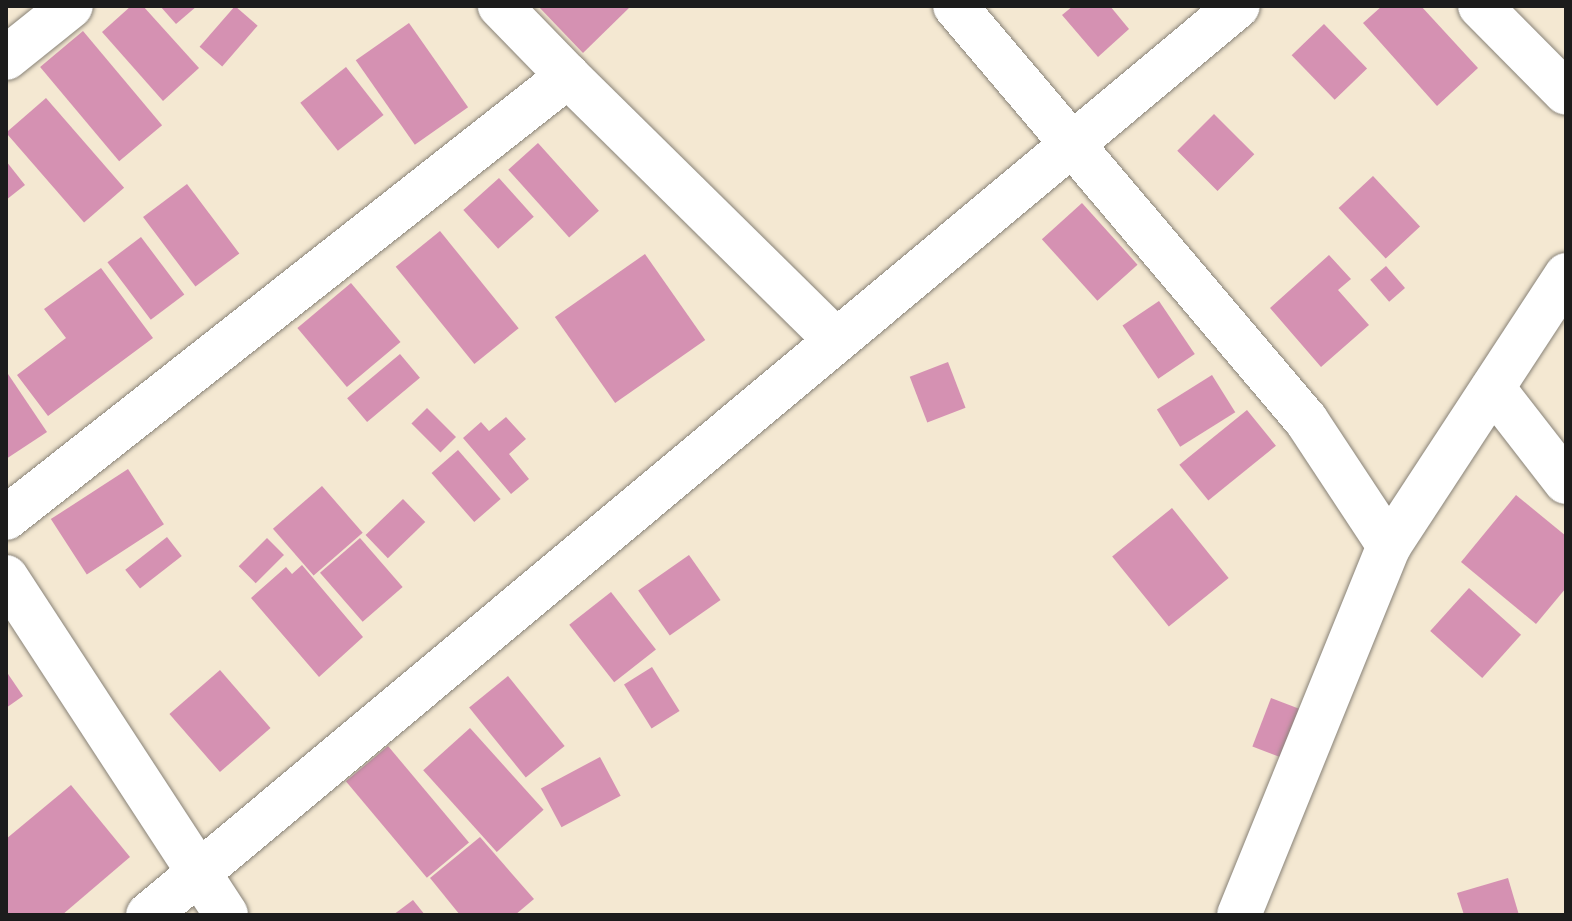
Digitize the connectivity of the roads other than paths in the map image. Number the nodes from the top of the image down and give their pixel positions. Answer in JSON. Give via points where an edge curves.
{"nodes":[{"id":1,"x":71,"y":6,"type":"edge"},
{"id":2,"x":500,"y":6,"type":"edge"},
{"id":3,"x":955,"y":6,"type":"edge"},
{"id":4,"x":1238,"y":6,"type":"edge"},
{"id":5,"x":1480,"y":6,"type":"edge"},
{"id":6,"x":6,"y":58,"type":"edge"},
{"id":7,"x":568,"y":76,"type":"junction"},
{"id":8,"x":1566,"y":93,"type":"edge"},
{"id":9,"x":1072,"y":144,"type":"junction"},
{"id":10,"x":1566,"y":275,"type":"edge"},
{"id":11,"x":836,"y":340,"type":"junction"},
{"id":12,"x":1493,"y":388,"type":"junction"},
{"id":13,"x":1566,"y":482,"type":"edge"},
{"id":14,"x":6,"y":518,"type":"edge"},
{"id":15,"x":1389,"y":546,"type":"junction"},
{"id":16,"x":6,"y":577,"type":"edge"},
{"id":17,"x":196,"y":871,"type":"junction"},
{"id":18,"x":148,"y":915,"type":"edge"},
{"id":19,"x":226,"y":915,"type":"edge"},
{"id":20,"x":1239,"y":915,"type":"edge"}],
"edges":[{"from":1,"to":6,"type":"street"},
{"from":2,"to":7,"type":"street"},
{"from":3,"to":9,"type":"street"},
{"from":4,"to":9,"type":"street"},
{"from":5,"to":8,"type":"street"},
{"from":7,"to":11,"type":"street"},
{"from":7,"to":14,"type":"street"},
{"from":9,"to":11,"type":"street"},
{"from":9,"to":15,"type":"street","via":[[1306,420]]},
{"from":10,"to":12,"type":"street"},
{"from":11,"to":17,"type":"street"},
{"from":12,"to":13,"type":"street"},
{"from":12,"to":15,"type":"street"},
{"from":15,"to":20,"type":"street"},
{"from":16,"to":17,"type":"street"},
{"from":17,"to":18,"type":"street"},
{"from":17,"to":19,"type":"street"}]}
